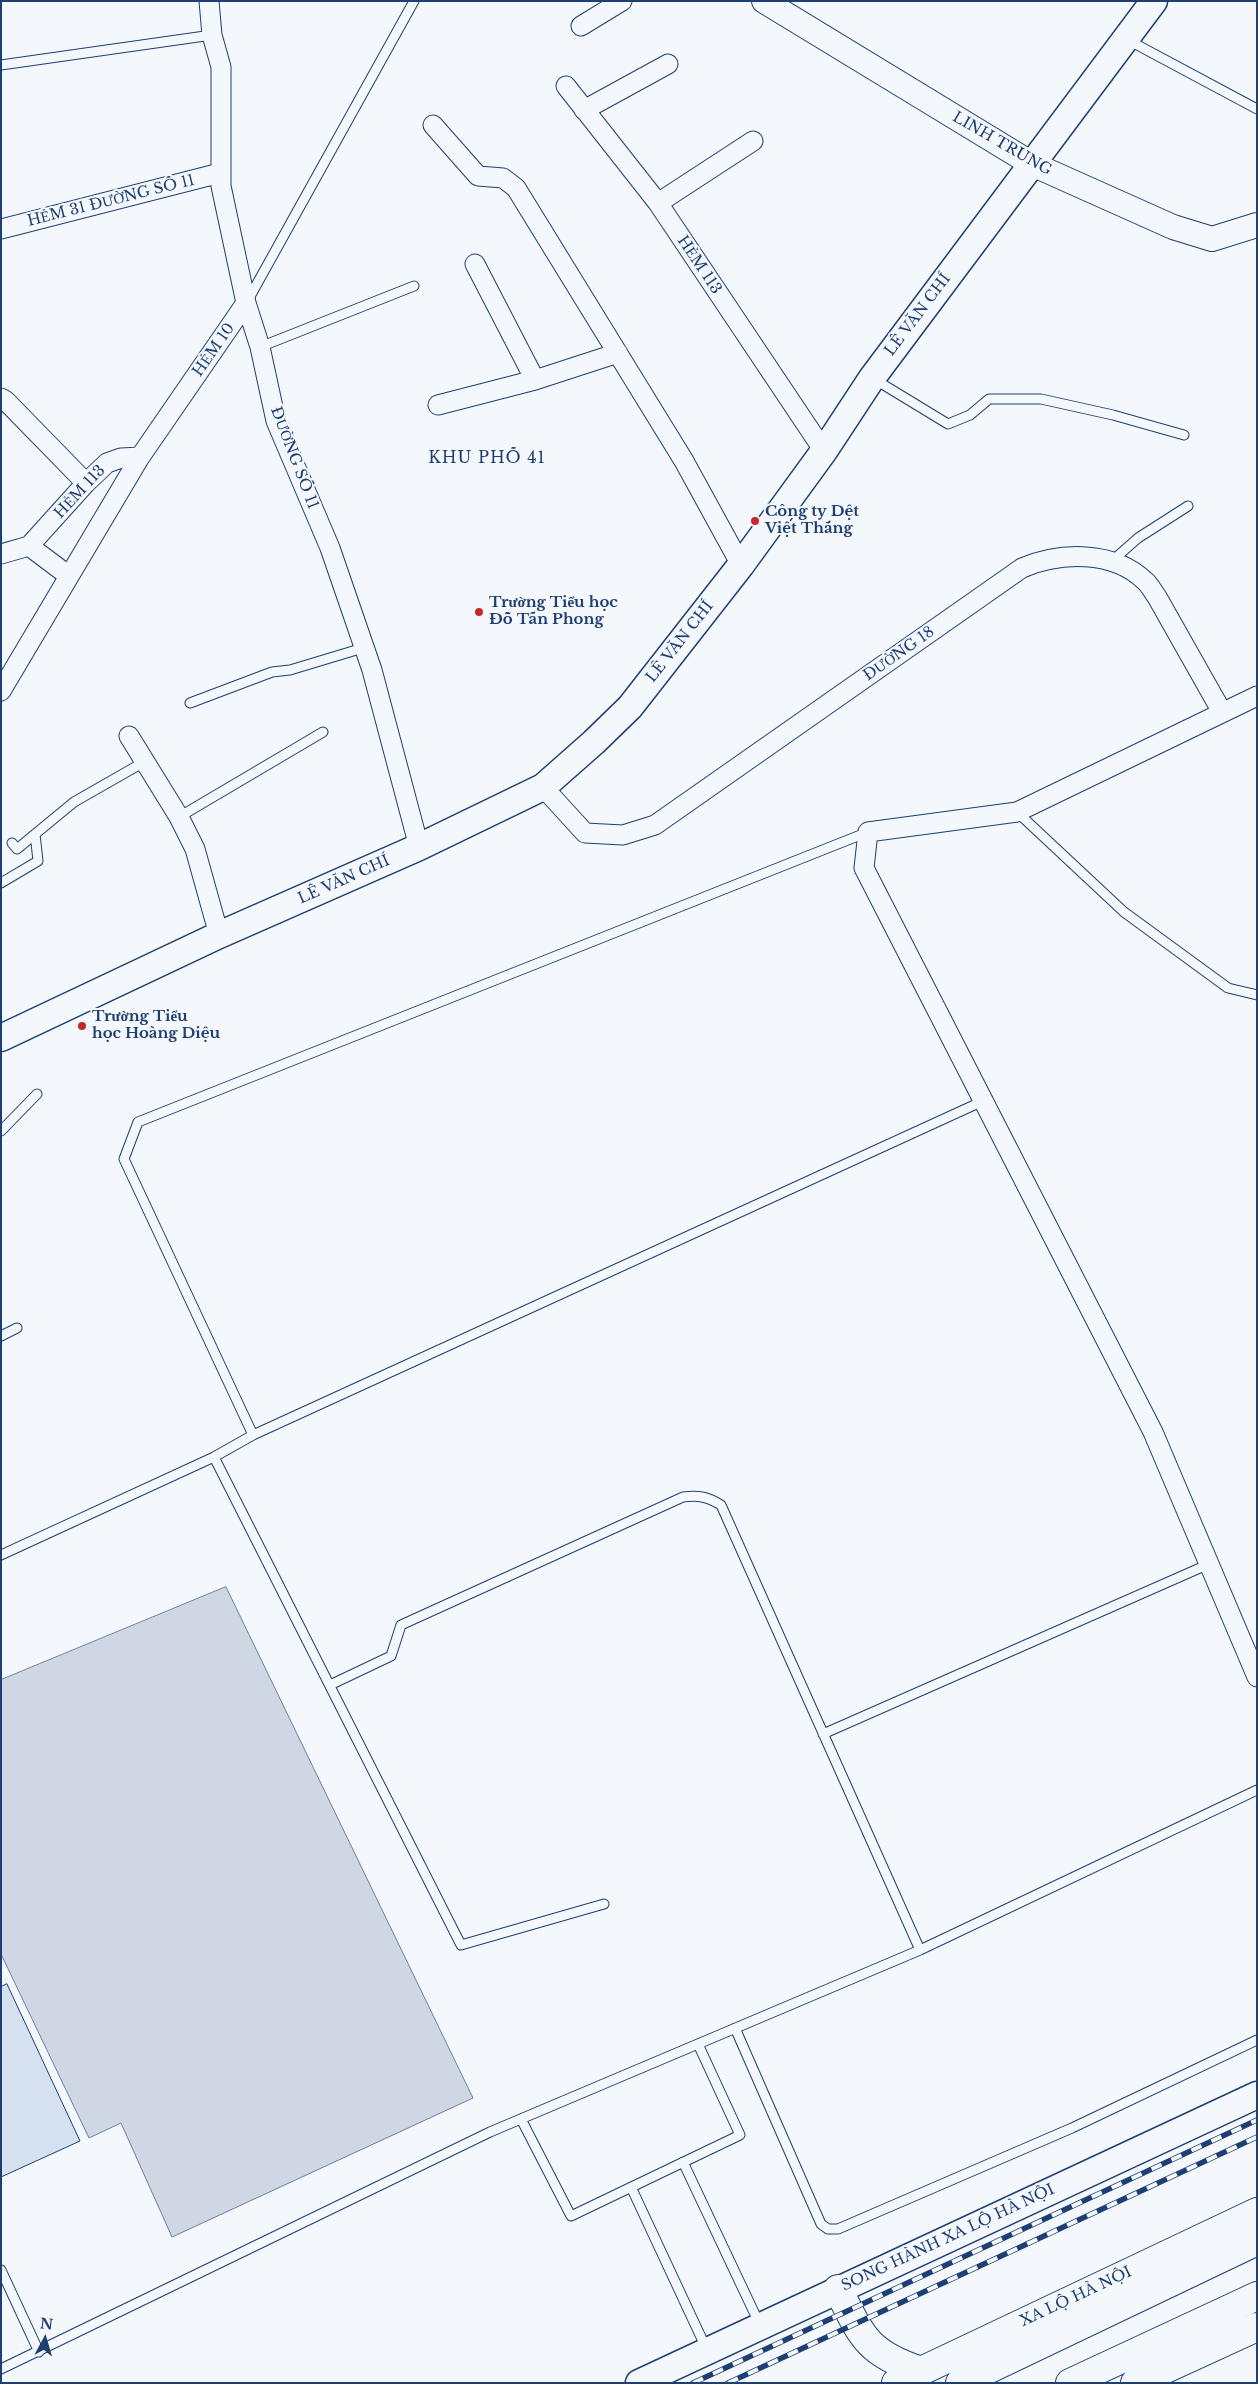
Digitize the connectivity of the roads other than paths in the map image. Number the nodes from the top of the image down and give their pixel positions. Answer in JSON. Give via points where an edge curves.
{"nodes":[{"id":1,"x":210,"y":1,"type":"edge"},
{"id":2,"x":414,"y":1,"type":"edge"},
{"id":3,"x":622,"y":1,"type":"edge"},
{"id":4,"x":764,"y":1,"type":"edge"},
{"id":5,"x":1154,"y":1,"type":"edge"},
{"id":6,"x":582,"y":26,"type":"dead end"},
{"id":7,"x":212,"y":35,"type":"junction"},
{"id":8,"x":1126,"y":38,"type":"junction"},
{"id":9,"x":668,"y":64,"type":"dead end"},
{"id":10,"x":1,"y":65,"type":"edge"},
{"id":11,"x":566,"y":86,"type":"dead end"},
{"id":12,"x":1257,"y":109,"type":"edge"},
{"id":13,"x":584,"y":110,"type":"junction"},
{"id":14,"x":433,"y":125,"type":"dead end"},
{"id":15,"x":753,"y":141,"type":"dead end"},
{"id":16,"x":1032,"y":164,"type":"junction"},
{"id":17,"x":220,"y":173,"type":"junction"},
{"id":18,"x":658,"y":203,"type":"junction"},
{"id":19,"x":1257,"y":225,"type":"edge"},
{"id":20,"x":1,"y":230,"type":"edge"},
{"id":21,"x":475,"y":264,"type":"dead end"},
{"id":22,"x":414,"y":286,"type":"dead end"},
{"id":23,"x":246,"y":302,"type":"junction"},
{"id":24,"x":260,"y":347,"type":"junction"},
{"id":25,"x":618,"y":353,"type":"junction"},
{"id":26,"x":872,"y":378,"type":"junction"},
{"id":27,"x":535,"y":380,"type":"junction"},
{"id":28,"x":1,"y":398,"type":"edge"},
{"id":29,"x":438,"y":405,"type":"dead end"},
{"id":30,"x":1184,"y":434,"type":"dead end"},
{"id":31,"x":824,"y":451,"type":"junction"},
{"id":32,"x":140,"y":456,"type":"junction"},
{"id":33,"x":86,"y":483,"type":"junction"},
{"id":34,"x":1188,"y":506,"type":"dead end"},
{"id":35,"x":29,"y":546,"type":"junction"},
{"id":36,"x":1,"y":554,"type":"edge"},
{"id":37,"x":1111,"y":562,"type":"junction"},
{"id":38,"x":741,"y":565,"type":"junction"},
{"id":39,"x":69,"y":576,"type":"junction"},
{"id":40,"x":363,"y":648,"type":"junction"},
{"id":41,"x":1,"y":691,"type":"edge"},
{"id":42,"x":1257,"y":696,"type":"edge"},
{"id":43,"x":190,"y":703,"type":"dead end"},
{"id":44,"x":1222,"y":712,"type":"junction"},
{"id":45,"x":323,"y":732,"type":"dead end"},
{"id":46,"x":129,"y":736,"type":"dead end"},
{"id":47,"x":144,"y":762,"type":"junction"},
{"id":48,"x":543,"y":787,"type":"junction"},
{"id":49,"x":1017,"y":812,"type":"junction"},
{"id":50,"x":179,"y":817,"type":"junction"},
{"id":51,"x":868,"y":832,"type":"junction"},
{"id":52,"x":36,"y":834,"type":"junction"},
{"id":53,"x":12,"y":843,"type":"dead end"},
{"id":54,"x":419,"y":847,"type":"junction"},
{"id":55,"x":1,"y":882,"type":"edge"},
{"id":56,"x":219,"y":935,"type":"junction"},
{"id":57,"x":1257,"y":995,"type":"edge"},
{"id":58,"x":1,"y":1038,"type":"edge"},
{"id":59,"x":37,"y":1094,"type":"dead end"},
{"id":60,"x":983,"y":1101,"type":"junction"},
{"id":61,"x":1,"y":1131,"type":"edge"},
{"id":62,"x":18,"y":1328,"type":"dead end"},
{"id":63,"x":1,"y":1336,"type":"edge"},
{"id":64,"x":253,"y":1435,"type":"junction"},
{"id":65,"x":214,"y":1457,"type":"junction"},
{"id":66,"x":1,"y":1555,"type":"edge"},
{"id":67,"x":1209,"y":1564,"type":"junction"},
{"id":68,"x":1257,"y":1678,"type":"edge"},
{"id":69,"x":330,"y":1685,"type":"junction"},
{"id":70,"x":823,"y":1734,"type":"junction"},
{"id":71,"x":1257,"y":1790,"type":"edge"},
{"id":72,"x":604,"y":1904,"type":"dead end"},
{"id":73,"x":920,"y":1950,"type":"junction"},
{"id":74,"x":735,"y":2028,"type":"junction"},
{"id":75,"x":1257,"y":2040,"type":"edge"},
{"id":76,"x":698,"y":2044,"type":"junction"},
{"id":77,"x":1257,"y":2095,"type":"edge"},
{"id":78,"x":521,"y":2119,"type":"junction"},
{"id":79,"x":683,"y":2162,"type":"junction"},
{"id":80,"x":631,"y":2187,"type":"junction"},
{"id":81,"x":1257,"y":2212,"type":"edge"},
{"id":82,"x":1257,"y":2241,"type":"edge"},
{"id":83,"x":1,"y":2270,"type":"edge"},
{"id":84,"x":838,"y":2289,"type":"junction"},
{"id":85,"x":1257,"y":2296,"type":"edge"},
{"id":86,"x":760,"y":2325,"type":"junction"},
{"id":87,"x":1257,"y":2327,"type":"edge"},
{"id":88,"x":707,"y":2351,"type":"junction"},
{"id":89,"x":39,"y":2352,"type":"junction"},
{"id":90,"x":1,"y":2369,"type":"edge"},
{"id":91,"x":920,"y":2371,"type":"junction"},
{"id":92,"x":639,"y":2383,"type":"edge"},
{"id":93,"x":896,"y":2383,"type":"edge"},
{"id":94,"x":960,"y":2383,"type":"edge"},
{"id":95,"x":1070,"y":2383,"type":"edge"},
{"id":96,"x":1135,"y":2383,"type":"edge"}],
"edges":[{"from":1,"to":7,"type":"street","name":"ĐƯỜNG SỐ 11"},
{"from":2,"to":23,"type":"lane","name":"HẺM 10"},
{"from":3,"to":6,"type":"street"},
{"from":4,"to":16,"type":"street","name":"LINH TRUNG"},
{"from":5,"to":8,"type":"main road","name":"LÊ VĂN CHÍ"},
{"from":7,"to":10,"type":"lane"},
{"from":7,"to":17,"type":"street","name":"ĐƯỜNG SỐ 11","via":[[222,67]]},
{"from":8,"to":12,"type":"lane"},
{"from":8,"to":16,"type":"main road","name":"LÊ VĂN CHÍ"},
{"from":9,"to":13,"type":"street"},
{"from":11,"to":13,"type":"street","name":"HẺM 113"},
{"from":13,"to":18,"type":"street","name":"HẺM 113"},
{"from":14,"to":25,"type":"street","via":[[478,176],[503,178],[516,188]]},
{"from":15,"to":18,"type":"street"},
{"from":16,"to":19,"type":"street","name":"LINH TRUNG","via":[[1173,227],[1212,239]]},
{"from":16,"to":26,"type":"main road","name":"LÊ VĂN CHÍ"},
{"from":17,"to":20,"type":"street","name":"HẺM 31 ĐƯỜNG SỐ 11"},
{"from":17,"to":23,"type":"street","name":"ĐƯỜNG SỐ 11","via":[[220,186]]},
{"from":18,"to":31,"type":"street","name":"HẺM 113"},
{"from":21,"to":27,"type":"street"},
{"from":22,"to":24,"type":"lane"},
{"from":23,"to":24,"type":"street","name":"ĐƯỜNG SỐ 11"},
{"from":23,"to":32,"type":"street","name":"HẺM 10"},
{"from":24,"to":40,"type":"street","name":"ĐƯỜNG SỐ 11","via":[[276,421],[330,548]]},
{"from":25,"to":27,"type":"street"},
{"from":25,"to":38,"type":"street","via":[[684,461]]},
{"from":26,"to":30,"type":"lane","via":[[948,424],[970,415],[989,398],[1041,400]]},
{"from":26,"to":31,"type":"main road","name":"LÊ VĂN CHÍ"},
{"from":27,"to":29,"type":"street"},
{"from":28,"to":33,"type":"street"},
{"from":31,"to":38,"type":"main road","name":"LÊ VĂN CHÍ"},
{"from":32,"to":33,"type":"street","name":"HẺM 113","via":[[107,463]]},
{"from":32,"to":39,"type":"street","name":"HẺM 10"},
{"from":33,"to":35,"type":"street","name":"HẺM 113"},
{"from":34,"to":37,"type":"lane","via":[[1138,538]]},
{"from":35,"to":36,"type":"street"},
{"from":35,"to":39,"type":"street"},
{"from":37,"to":44,"type":"street","name":"ĐƯỜNG 18","via":[[1145,581],[1157,597]]},
{"from":37,"to":48,"type":"street","name":"ĐƯỜNG 18","via":[[1060,556],[1022,568],[655,825],[623,835],[585,833]]},
{"from":38,"to":48,"type":"main road","name":"LÊ VĂN CHÍ","via":[[630,706]]},
{"from":39,"to":41,"type":"street","name":"HẺM 10"},
{"from":40,"to":43,"type":"lane","via":[[290,670],[272,672]]},
{"from":40,"to":54,"type":"street","name":"ĐƯỜNG SỐ 11"},
{"from":42,"to":44,"type":"street"},
{"from":44,"to":49,"type":"street"},
{"from":45,"to":50,"type":"lane"},
{"from":46,"to":47,"type":"street"},
{"from":47,"to":50,"type":"street"},
{"from":47,"to":52,"type":"lane","via":[[74,802]]},
{"from":48,"to":54,"type":"main road","name":"LÊ VĂN CHÍ"},
{"from":49,"to":51,"type":"street"},
{"from":49,"to":57,"type":"lane","via":[[1124,912],[1228,988]]},
{"from":50,"to":56,"type":"street","via":[[195,849]]},
{"from":51,"to":60,"type":"street","via":[[864,868]]},
{"from":51,"to":64,"type":"lane","via":[[138,1122],[124,1159]]},
{"from":52,"to":53,"type":"lane","via":[[17,849]]},
{"from":52,"to":55,"type":"lane","via":[[38,861]]},
{"from":54,"to":56,"type":"main road","name":"LÊ VĂN CHÍ"},
{"from":56,"to":58,"type":"main road","name":"LÊ VĂN CHÍ"},
{"from":59,"to":61,"type":"lane"},
{"from":60,"to":64,"type":"lane"},
{"from":60,"to":67,"type":"street","via":[[1153,1432]]},
{"from":62,"to":63,"type":"lane"},
{"from":64,"to":65,"type":"lane"},
{"from":65,"to":66,"type":"lane"},
{"from":65,"to":69,"type":"lane"},
{"from":67,"to":68,"type":"street"},
{"from":67,"to":70,"type":"lane"},
{"from":69,"to":70,"type":"lane","via":[[391,1656],[401,1625],[683,1497],[697,1495],[721,1504]]},
{"from":69,"to":72,"type":"lane","via":[[461,1945]]},
{"from":70,"to":73,"type":"lane"},
{"from":71,"to":73,"type":"lane"},
{"from":73,"to":74,"type":"lane"},
{"from":74,"to":75,"type":"lane","via":[[821,2224],[838,2229],[1072,2128]]},
{"from":74,"to":76,"type":"lane"},
{"from":76,"to":78,"type":"lane"},
{"from":76,"to":79,"type":"lane","via":[[740,2135]]},
{"from":77,"to":84,"type":"main road","name":"SONG HÀNH XA LỘ HÀ NỘI"},
{"from":78,"to":80,"type":"lane","via":[[571,2216]]},
{"from":78,"to":89,"type":"lane"},
{"from":79,"to":80,"type":"lane"},
{"from":79,"to":86,"type":"lane"},
{"from":80,"to":88,"type":"lane"},
{"from":81,"to":91,"type":"highway","name":"XA LỘ HÀ NỘI"},
{"from":82,"to":94,"type":"highway","name":"XA LỘ HÀ NỘI"},
{"from":83,"to":89,"type":"lane"},
{"from":84,"to":86,"type":"main road","name":"SONG HÀNH XA LỘ HÀ NỘI"},
{"from":84,"to":91,"type":"highway","via":[[858,2329],[871,2346],[892,2362]]},
{"from":85,"to":95,"type":"highway"},
{"from":86,"to":88,"type":"main road","name":"SONG HÀNH XA LỘ HÀ NỘI"},
{"from":87,"to":96,"type":"highway"},
{"from":88,"to":92,"type":"main road","name":"SONG HÀNH XA LỘ HÀ NỘI"},
{"from":89,"to":90,"type":"lane"},
{"from":91,"to":93,"type":"highway","name":"XA LỘ HÀ NỘI"}]}
